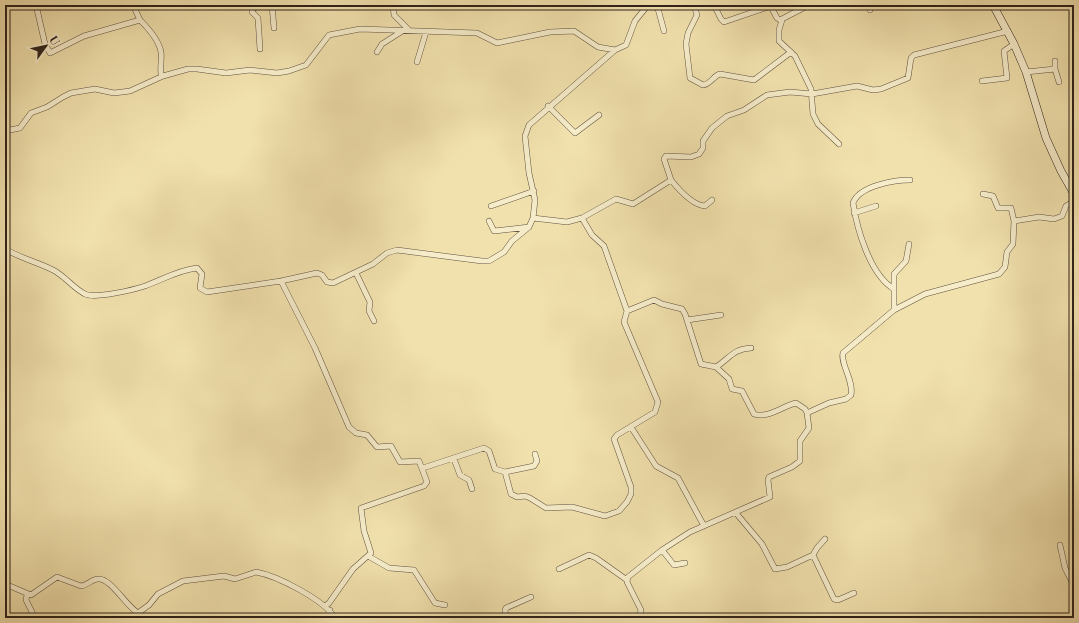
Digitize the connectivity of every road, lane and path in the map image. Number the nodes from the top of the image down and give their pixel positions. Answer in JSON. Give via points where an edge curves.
{"nodes":[{"id":1,"x":36,"y":5,"type":"edge"},
{"id":2,"x":133,"y":5,"type":"edge"},
{"id":3,"x":259,"y":5,"type":"edge"},
{"id":4,"x":272,"y":5,"type":"edge"},
{"id":5,"x":648,"y":5,"type":"edge"},
{"id":6,"x":657,"y":5,"type":"edge"},
{"id":7,"x":694,"y":5,"type":"edge"},
{"id":8,"x":714,"y":5,"type":"edge"},
{"id":9,"x":770,"y":5,"type":"edge"},
{"id":10,"x":809,"y":5,"type":"edge"},
{"id":11,"x":1007,"y":5,"type":"edge"},
{"id":12,"x":393,"y":6,"type":"edge"},
{"id":13,"x":994,"y":6,"type":"edge"},
{"id":14,"x":140,"y":20,"type":"junction"},
{"id":15,"x":782,"y":20,"type":"junction"},
{"id":16,"x":274,"y":28,"type":"dead end"},
{"id":17,"x":406,"y":30,"type":"junction"},
{"id":18,"x":1008,"y":30,"type":"junction"},
{"id":19,"x":664,"y":31,"type":"dead end"},
{"id":20,"x":426,"y":32,"type":"junction"},
{"id":21,"x":1014,"y":44,"type":"junction"},
{"id":22,"x":260,"y":49,"type":"dead end"},
{"id":23,"x":615,"y":50,"type":"junction"},
{"id":24,"x":377,"y":52,"type":"dead end"},
{"id":25,"x":791,"y":52,"type":"junction"},
{"id":26,"x":1055,"y":61,"type":"dead end"},
{"id":27,"x":416,"y":62,"type":"dead end"},
{"id":28,"x":1055,"y":69,"type":"junction"},
{"id":29,"x":1026,"y":72,"type":"junction"},
{"id":30,"x":163,"y":76,"type":"junction"},
{"id":31,"x":982,"y":80,"type":"dead end"},
{"id":32,"x":1059,"y":82,"type":"dead end"},
{"id":33,"x":812,"y":94,"type":"junction"},
{"id":34,"x":548,"y":106,"type":"junction"},
{"id":35,"x":599,"y":115,"type":"dead end"},
{"id":36,"x":5,"y":131,"type":"edge"},
{"id":37,"x":839,"y":144,"type":"dead end"},
{"id":38,"x":671,"y":180,"type":"junction"},
{"id":39,"x":910,"y":180,"type":"dead end"},
{"id":40,"x":534,"y":191,"type":"junction"},
{"id":41,"x":983,"y":194,"type":"dead end"},
{"id":42,"x":1074,"y":194,"type":"edge"},
{"id":43,"x":712,"y":200,"type":"dead end"},
{"id":44,"x":1074,"y":201,"type":"edge"},
{"id":45,"x":492,"y":206,"type":"dead end"},
{"id":46,"x":876,"y":206,"type":"dead end"},
{"id":47,"x":854,"y":213,"type":"junction"},
{"id":48,"x":533,"y":218,"type":"junction"},
{"id":49,"x":582,"y":218,"type":"junction"},
{"id":50,"x":489,"y":221,"type":"dead end"},
{"id":51,"x":1014,"y":221,"type":"junction"},
{"id":52,"x":529,"y":227,"type":"junction"},
{"id":53,"x":908,"y":244,"type":"dead end"},
{"id":54,"x":5,"y":249,"type":"edge"},
{"id":55,"x":356,"y":273,"type":"junction"},
{"id":56,"x":281,"y":281,"type":"junction"},
{"id":57,"x":894,"y":289,"type":"junction"},
{"id":58,"x":894,"y":310,"type":"junction"},
{"id":59,"x":627,"y":311,"type":"junction"},
{"id":60,"x":721,"y":315,"type":"dead end"},
{"id":61,"x":687,"y":320,"type":"junction"},
{"id":62,"x":374,"y":321,"type":"dead end"},
{"id":63,"x":751,"y":348,"type":"dead end"},
{"id":64,"x":716,"y":367,"type":"junction"},
{"id":65,"x":807,"y":413,"type":"junction"},
{"id":66,"x":631,"y":427,"type":"junction"},
{"id":67,"x":535,"y":454,"type":"dead end"},
{"id":68,"x":454,"y":459,"type":"junction"},
{"id":69,"x":424,"y":468,"type":"junction"},
{"id":70,"x":505,"y":472,"type":"junction"},
{"id":71,"x":472,"y":489,"type":"dead end"},
{"id":72,"x":736,"y":513,"type":"junction"},
{"id":73,"x":704,"y":526,"type":"junction"},
{"id":74,"x":825,"y":539,"type":"dead end"},
{"id":75,"x":1060,"y":545,"type":"dead end"},
{"id":76,"x":662,"y":550,"type":"junction"},
{"id":77,"x":368,"y":556,"type":"junction"},
{"id":78,"x":813,"y":556,"type":"junction"},
{"id":79,"x":685,"y":563,"type":"dead end"},
{"id":80,"x":559,"y":569,"type":"dead end"},
{"id":81,"x":627,"y":580,"type":"junction"},
{"id":82,"x":5,"y":584,"type":"edge"},
{"id":83,"x":1074,"y":586,"type":"edge"},
{"id":84,"x":854,"y":593,"type":"dead end"},
{"id":85,"x":27,"y":595,"type":"junction"},
{"id":86,"x":532,"y":597,"type":"dead end"},
{"id":87,"x":446,"y":605,"type":"dead end"},
{"id":88,"x":325,"y":606,"type":"junction"},
{"id":89,"x":330,"y":610,"type":"junction"},
{"id":90,"x":35,"y":618,"type":"edge"},
{"id":91,"x":322,"y":618,"type":"edge"},
{"id":92,"x":335,"y":618,"type":"edge"},
{"id":93,"x":506,"y":618,"type":"edge"},
{"id":94,"x":637,"y":618,"type":"edge"}],
"edges":[{"from":1,"to":14,"type":"street","via":[[45,44],[50,53],[84,36]]},
{"from":2,"to":14,"type":"street"},
{"from":3,"to":22,"type":"street","via":[[252,12],[258,18]]},
{"from":4,"to":16,"type":"street"},
{"from":5,"to":23,"type":"street","via":[[635,21],[626,45]]},
{"from":6,"to":19,"type":"street"},
{"from":7,"to":25,"type":"street","via":[[697,15],[688,33],[686,50],[690,76],[703,85],[720,74],[754,80]]},
{"from":8,"to":9,"type":"street","via":[[724,22]]},
{"from":9,"to":15,"type":"street","via":[[777,18]]},
{"from":10,"to":15,"type":"street"},
{"from":11,"to":13,"type":"street"},
{"from":12,"to":17,"type":"street","via":[[394,15]]},
{"from":13,"to":18,"type":"street"},
{"from":14,"to":30,"type":"street","via":[[160,48],[160,68]]},
{"from":15,"to":25,"type":"street","via":[[779,41]]},
{"from":17,"to":20,"type":"street"},
{"from":17,"to":24,"type":"street","via":[[382,44]]},
{"from":17,"to":30,"type":"street","via":[[360,29],[328,35],[306,64],[289,71],[226,73],[188,69]]},
{"from":18,"to":21,"type":"street"},
{"from":18,"to":33,"type":"street","via":[[914,55],[911,58],[911,70],[907,79],[881,89],[857,86]]},
{"from":20,"to":23,"type":"street","via":[[477,33],[497,43],[550,32],[574,31],[598,47]]},
{"from":20,"to":27,"type":"street"},
{"from":21,"to":29,"type":"street"},
{"from":21,"to":31,"type":"street","via":[[1003,54],[1007,78]]},
{"from":23,"to":34,"type":"street"},
{"from":25,"to":33,"type":"street"},
{"from":26,"to":28,"type":"street"},
{"from":28,"to":29,"type":"street"},
{"from":28,"to":32,"type":"street"},
{"from":29,"to":42,"type":"street","via":[[1053,155]]},
{"from":30,"to":36,"type":"street","via":[[130,91],[114,93],[95,89],[71,93],[47,108],[31,113],[20,128]]},
{"from":33,"to":37,"type":"street","via":[[813,114],[818,124]]},
{"from":33,"to":38,"type":"street","via":[[779,92],[727,116],[706,134],[699,154],[665,157],[665,165]]},
{"from":34,"to":35,"type":"street","via":[[574,133]]},
{"from":34,"to":40,"type":"street","via":[[529,125],[525,136],[529,173]]},
{"from":38,"to":43,"type":"street","via":[[680,191],[703,206]]},
{"from":38,"to":49,"type":"street","via":[[633,204],[616,199]]},
{"from":39,"to":47,"type":"street","via":[[870,188],[854,200]]},
{"from":40,"to":45,"type":"street"},
{"from":40,"to":48,"type":"street"},
{"from":41,"to":51,"type":"street","via":[[994,196],[998,208],[1011,208]]},
{"from":44,"to":51,"type":"street","via":[[1066,206],[1062,216],[1058,218],[1039,217]]},
{"from":46,"to":47,"type":"street"},
{"from":47,"to":57,"type":"street","via":[[870,260],[880,277]]},
{"from":48,"to":49,"type":"street","via":[[564,222]]},
{"from":48,"to":52,"type":"street"},
{"from":49,"to":59,"type":"street","via":[[592,235],[606,250]]},
{"from":50,"to":52,"type":"street","via":[[494,232]]},
{"from":51,"to":58,"type":"street","via":[[1013,244],[1007,252],[1005,267],[999,274],[929,292]]},
{"from":52,"to":55,"type":"street","via":[[512,241],[504,252],[489,261],[397,250],[387,253]]},
{"from":53,"to":57,"type":"street","via":[[906,261],[894,274]]},
{"from":54,"to":56,"type":"street","via":[[20,258],[51,269],[82,293],[91,296],[145,286],[171,274],[197,268],[202,274],[200,288],[207,292]]},
{"from":55,"to":56,"type":"street","via":[[333,283],[327,282],[319,272]]},
{"from":55,"to":62,"type":"street","via":[[370,302],[369,311]]},
{"from":56,"to":69,"type":"street","via":[[315,348],[349,427],[356,433],[367,435],[377,447],[391,446],[400,462],[418,460]]},
{"from":57,"to":58,"type":"street"},
{"from":58,"to":65,"type":"street","via":[[844,353],[843,359],[852,391],[849,398],[829,403]]},
{"from":59,"to":61,"type":"street","via":[[654,300],[682,310]]},
{"from":59,"to":66,"type":"street","via":[[624,322],[658,402],[655,412]]},
{"from":60,"to":61,"type":"street"},
{"from":61,"to":64,"type":"street","via":[[701,364]]},
{"from":63,"to":64,"type":"street","via":[[737,350]]},
{"from":64,"to":65,"type":"street","via":[[729,378],[732,389],[742,391],[754,414],[764,415],[796,403]]},
{"from":65,"to":72,"type":"street","via":[[809,428],[800,441],[799,462],[769,477],[768,499]]},
{"from":66,"to":70,"type":"street","via":[[614,439],[628,476],[631,494],[619,511],[611,515],[596,515],[572,507],[546,508],[525,496],[513,495]]},
{"from":66,"to":73,"type":"street","via":[[656,466],[678,478]]},
{"from":67,"to":70,"type":"street","via":[[534,466]]},
{"from":68,"to":69,"type":"street"},
{"from":68,"to":70,"type":"street","via":[[486,448],[495,469]]},
{"from":68,"to":71,"type":"street","via":[[460,475],[469,480]]},
{"from":69,"to":77,"type":"street","via":[[426,484],[361,508],[364,531],[372,551]]},
{"from":72,"to":73,"type":"street"},
{"from":72,"to":78,"type":"street","via":[[762,544],[775,569]]},
{"from":73,"to":76,"type":"street"},
{"from":74,"to":78,"type":"street"},
{"from":75,"to":83,"type":"street","via":[[1065,568]]},
{"from":76,"to":79,"type":"street","via":[[674,566]]},
{"from":76,"to":81,"type":"street","via":[[634,571]]},
{"from":77,"to":87,"type":"street","via":[[389,568],[414,570],[435,603]]},
{"from":77,"to":88,"type":"street","via":[[353,569]]},
{"from":78,"to":84,"type":"street","via":[[834,598],[838,600]]},
{"from":80,"to":81,"type":"street","via":[[589,556],[596,558]]},
{"from":81,"to":94,"type":"street","via":[[641,610]]},
{"from":82,"to":85,"type":"street"},
{"from":85,"to":88,"type":"street","via":[[35,593],[57,577],[81,586],[95,579],[103,579],[139,612],[158,594],[183,582],[224,576],[236,579],[256,572],[294,587]]},
{"from":85,"to":90,"type":"street","via":[[26,600]]},
{"from":86,"to":93,"type":"street","via":[[506,608]]},
{"from":88,"to":89,"type":"street"},
{"from":89,"to":91,"type":"street","via":[[328,615]]},
{"from":89,"to":92,"type":"street"}]}
